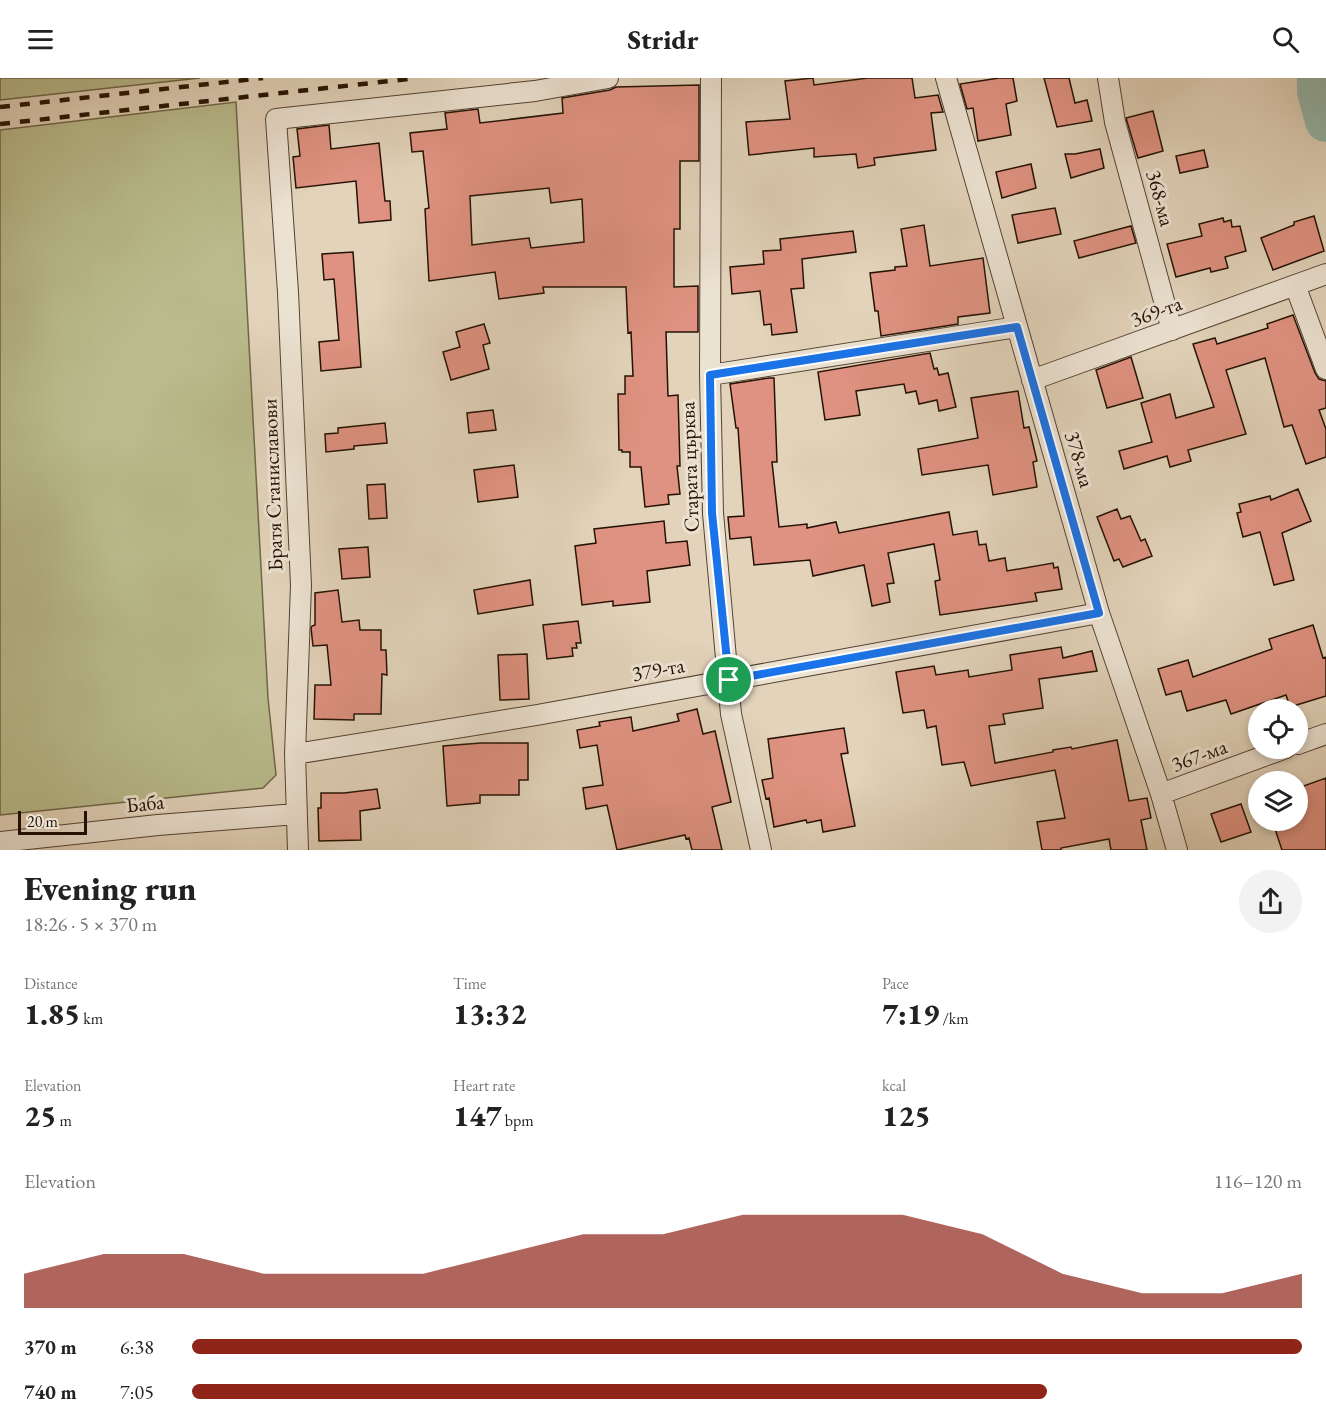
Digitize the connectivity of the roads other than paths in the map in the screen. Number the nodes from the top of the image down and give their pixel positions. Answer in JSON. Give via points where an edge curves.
{"nodes":[{"id":1,"x":608,"y":78,"type":"edge"},
{"id":2,"x":711,"y":78,"type":"edge"},
{"id":3,"x":946,"y":78,"type":"edge"},
{"id":4,"x":1108,"y":78,"type":"edge"},
{"id":5,"x":1326,"y":274,"type":"edge"},
{"id":6,"x":1295,"y":285,"type":"junction"},
{"id":7,"x":1017,"y":327,"type":"junction"},
{"id":8,"x":1172,"y":330,"type":"junction"},
{"id":9,"x":1326,"y":369,"type":"edge"},
{"id":10,"x":710,"y":375,"type":"junction"},
{"id":11,"x":1032,"y":380,"type":"junction"},
{"id":12,"x":1099,"y":613,"type":"junction"},
{"id":13,"x":729,"y":680,"type":"junction"},
{"id":14,"x":1326,"y":734,"type":"edge"},
{"id":15,"x":1308,"y":740,"type":"edge"},
{"id":16,"x":295,"y":754,"type":"junction"},
{"id":17,"x":1256,"y":759,"type":"edge"},
{"id":18,"x":1161,"y":794,"type":"junction"},
{"id":19,"x":296,"y":814,"type":"junction"},
{"id":20,"x":0,"y":842,"type":"edge"},
{"id":21,"x":298,"y":850,"type":"edge"},
{"id":22,"x":761,"y":850,"type":"edge"},
{"id":23,"x":1177,"y":850,"type":"edge"}],
"edges":[{"from":1,"to":16,"type":"street","name":"Братя Станиславови","via":[[536,91],[276,119],[301,585]]},
{"from":2,"to":10,"type":"street","name":"Старата църква"},
{"from":3,"to":7,"type":"street","name":"378-ма"},
{"from":4,"to":8,"type":"street","name":"368-ма","via":[[1115,122]]},
{"from":5,"to":6,"type":"street","name":"369-та"},
{"from":6,"to":8,"type":"street","name":"369-та"},
{"from":6,"to":9,"type":"street"},
{"from":7,"to":10,"type":"street"},
{"from":7,"to":11,"type":"street","name":"378-ма"},
{"from":8,"to":11,"type":"street","name":"369-та"},
{"from":10,"to":13,"type":"street","name":"Старата църква","via":[[712,513]]},
{"from":11,"to":12,"type":"street","name":"378-ма"},
{"from":12,"to":13,"type":"street","name":"379-та"},
{"from":12,"to":18,"type":"street","name":"378-ма"},
{"from":13,"to":16,"type":"street","name":"379-та"},
{"from":13,"to":22,"type":"street","name":"Старата църква","via":[[731,714]]},
{"from":14,"to":15,"type":"street"},
{"from":16,"to":19,"type":"street","name":"Братя Станиславови"},
{"from":17,"to":18,"type":"street","name":"367-ма"},
{"from":18,"to":23,"type":"street","name":"378-ма"},
{"from":19,"to":20,"type":"street","name":"Баба"},
{"from":19,"to":21,"type":"street","name":"Братя Станиславови"}]}
